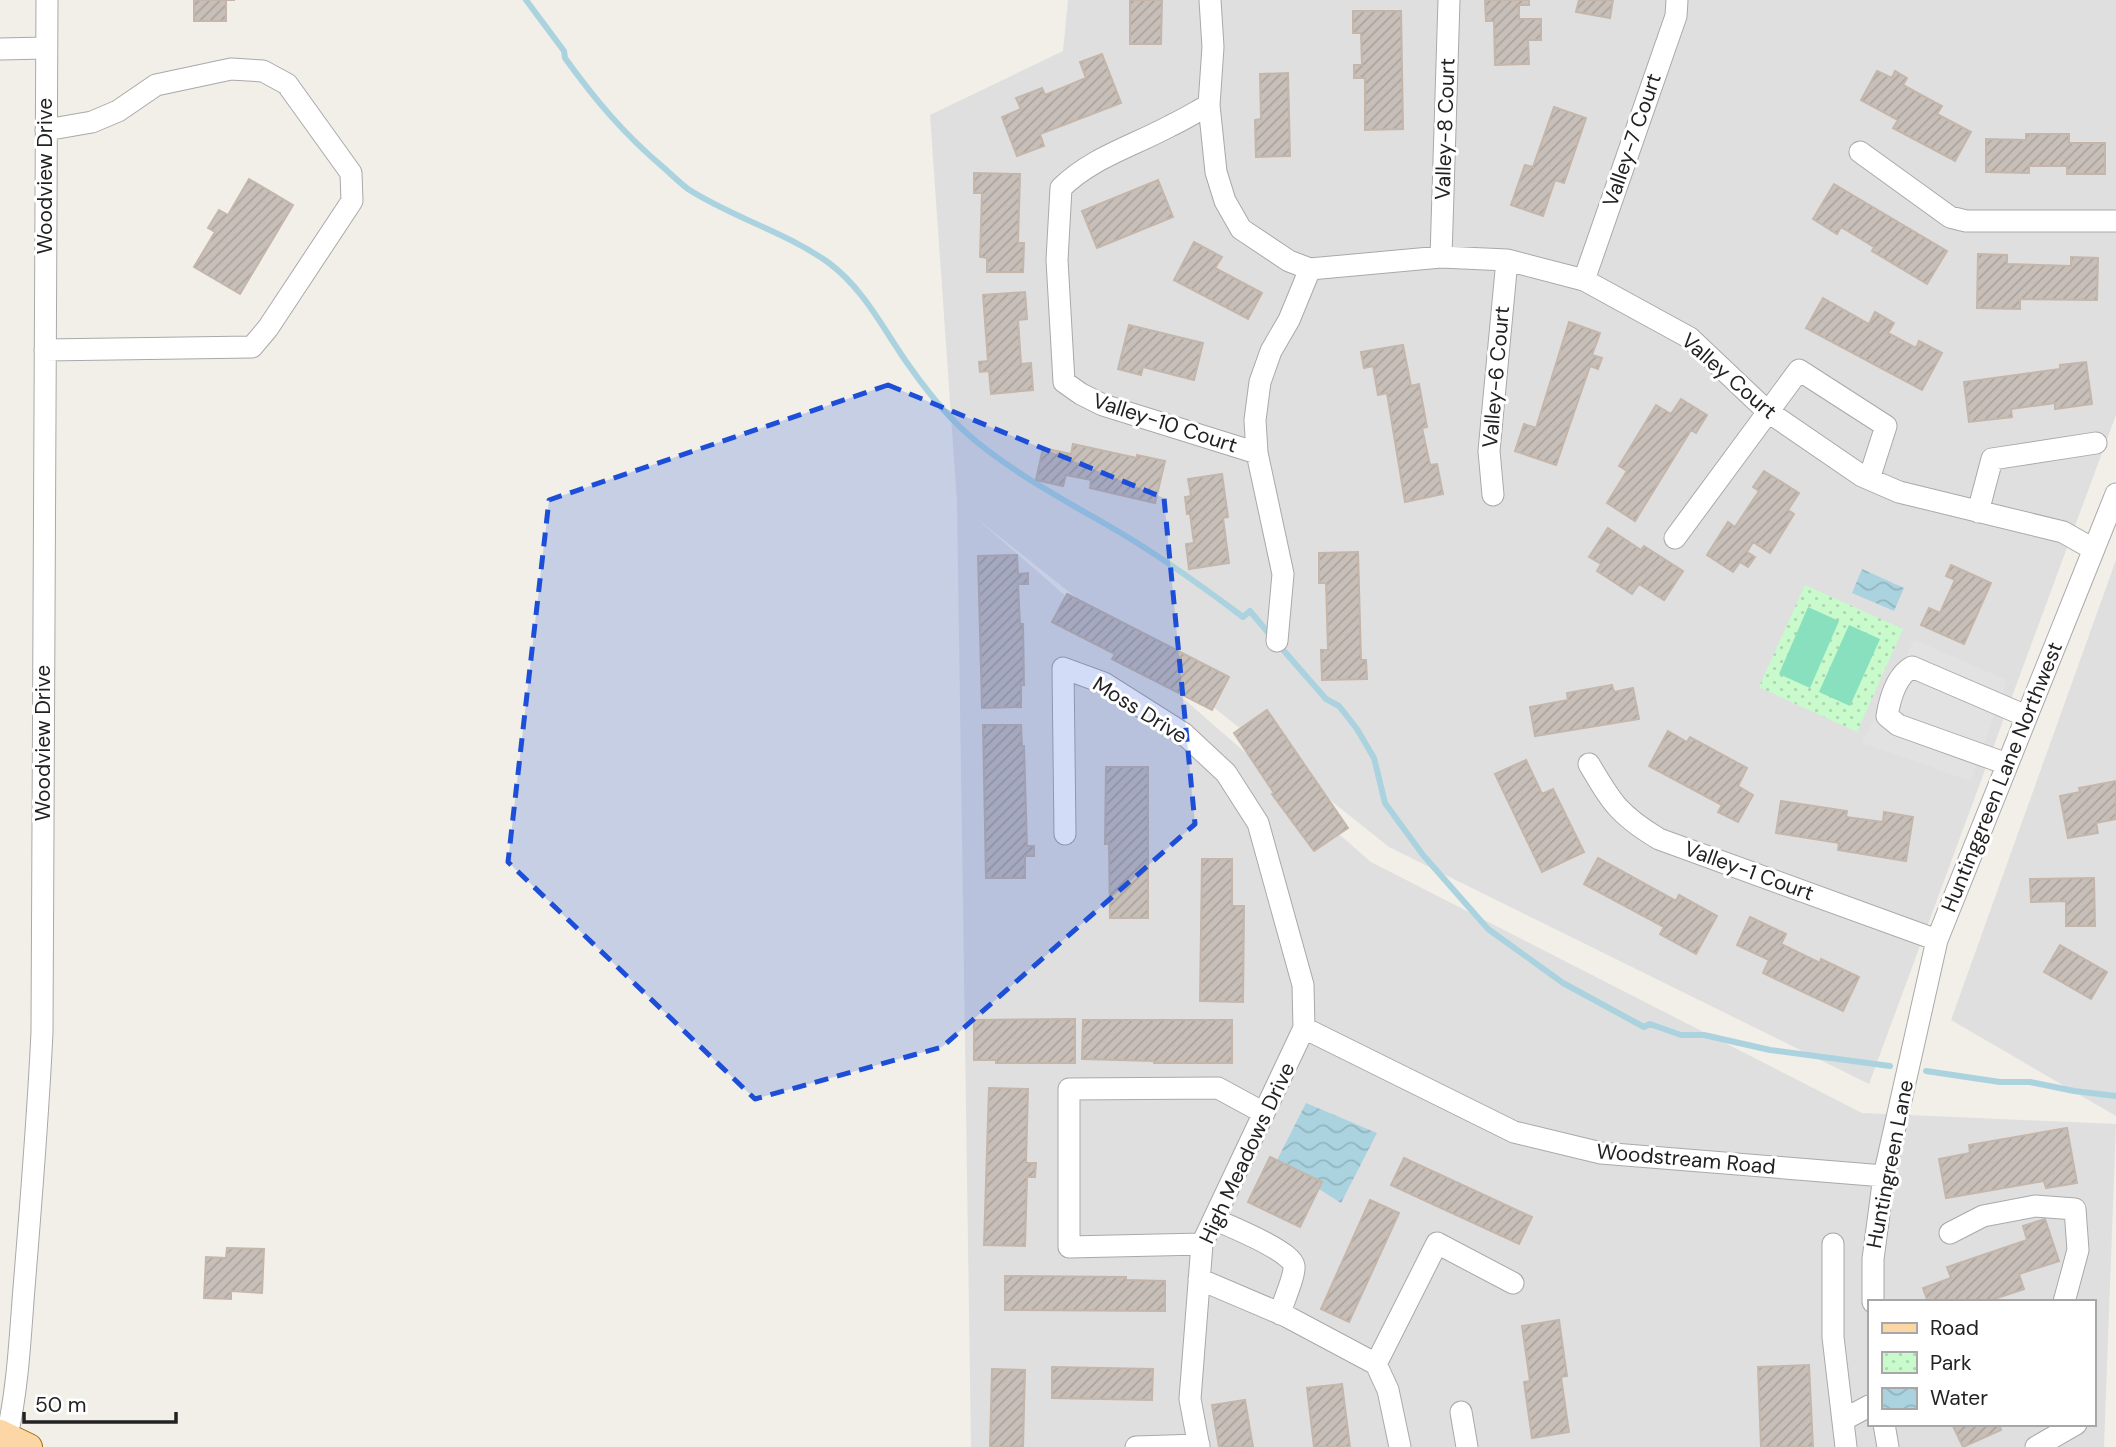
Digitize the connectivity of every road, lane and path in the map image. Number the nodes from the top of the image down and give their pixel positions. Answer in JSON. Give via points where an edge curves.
{"nodes":[{"id":1,"x":47,"y":0,"type":"edge"},
{"id":2,"x":1210,"y":0,"type":"edge"},
{"id":3,"x":1449,"y":0,"type":"edge"},
{"id":4,"x":1677,"y":0,"type":"edge"},
{"id":5,"x":46,"y":48,"type":"junction"},
{"id":6,"x":0,"y":49,"type":"edge"},
{"id":7,"x":1209,"y":105,"type":"junction"},
{"id":8,"x":46,"y":130,"type":"junction"},
{"id":9,"x":1860,"y":152,"type":"dead end"},
{"id":10,"x":2116,"y":220,"type":"edge"},
{"id":11,"x":1441,"y":257,"type":"junction"},
{"id":12,"x":1507,"y":260,"type":"junction"},
{"id":13,"x":1310,"y":270,"type":"junction"},
{"id":14,"x":1584,"y":280,"type":"junction"},
{"id":15,"x":45,"y":350,"type":"junction"},
{"id":16,"x":1767,"y":411,"type":"junction"},
{"id":17,"x":2096,"y":443,"type":"dead end"},
{"id":18,"x":1257,"y":453,"type":"junction"},
{"id":19,"x":1869,"y":479,"type":"junction"},
{"id":20,"x":2116,"y":494,"type":"edge"},
{"id":21,"x":1493,"y":495,"type":"dead end"},
{"id":22,"x":1978,"y":512,"type":"junction"},
{"id":23,"x":1675,"y":538,"type":"dead end"},
{"id":24,"x":2093,"y":548,"type":"junction"},
{"id":25,"x":1278,"y":641,"type":"dead end"},
{"id":26,"x":2026,"y":716,"type":"junction"},
{"id":27,"x":1589,"y":764,"type":"dead end"},
{"id":28,"x":2007,"y":764,"type":"junction"},
{"id":29,"x":1065,"y":834,"type":"dead end"},
{"id":30,"x":1937,"y":940,"type":"junction"},
{"id":31,"x":1304,"y":1028,"type":"junction"},
{"id":32,"x":1908,"y":1067,"type":"joint"},
{"id":33,"x":1264,"y":1113,"type":"junction"},
{"id":34,"x":1884,"y":1177,"type":"junction"},
{"id":35,"x":1214,"y":1219,"type":"junction"},
{"id":36,"x":1950,"y":1233,"type":"dead end"},
{"id":37,"x":1202,"y":1244,"type":"junction"},
{"id":38,"x":1833,"y":1244,"type":"dead end"},
{"id":39,"x":1199,"y":1279,"type":"junction"},
{"id":40,"x":1513,"y":1283,"type":"dead end"},
{"id":41,"x":1873,"y":1300,"type":"edge"},
{"id":42,"x":2065,"y":1300,"type":"edge"},
{"id":43,"x":1280,"y":1314,"type":"junction"},
{"id":44,"x":1376,"y":1364,"type":"junction"},
{"id":45,"x":1868,"y":1407,"type":"edge"},
{"id":46,"x":1461,"y":1412,"type":"dead end"},
{"id":47,"x":1843,"y":1420,"type":"junction"},
{"id":48,"x":1884,"y":1426,"type":"edge"},
{"id":49,"x":2073,"y":1426,"type":"edge"},
{"id":50,"x":12,"y":1439,"type":"edge"},
{"id":51,"x":1199,"y":1446,"type":"edge"},
{"id":52,"x":1136,"y":1447,"type":"edge"},
{"id":53,"x":1400,"y":1447,"type":"edge"},
{"id":54,"x":1467,"y":1447,"type":"edge"},
{"id":55,"x":1846,"y":1447,"type":"edge"},
{"id":56,"x":1888,"y":1447,"type":"edge"},
{"id":57,"x":2036,"y":1447,"type":"edge"}],
"edges":[{"from":1,"to":5,"type":"street","name":"Woodview Drive"},
{"from":2,"to":7,"type":"street"},
{"from":3,"to":11,"type":"street","name":"Valley-8 Court"},
{"from":4,"to":14,"type":"street","name":"Valley-7 Court","via":[[1676,16]]},
{"from":5,"to":6,"type":"street"},
{"from":5,"to":8,"type":"street","name":"Woodview Drive"},
{"from":7,"to":13,"type":"street","via":[[1216,172],[1241,229]]},
{"from":7,"to":18,"type":"street","name":"Valley-10 Court","via":[[1096,161],[1061,188],[1056,260],[1064,382],[1103,405]]},
{"from":8,"to":15,"type":"street","name":"Woodview Drive"},
{"from":8,"to":15,"type":"street","via":[[92,122],[156,85],[231,69],[263,71],[286,84],[351,173],[352,201],[252,347]]},
{"from":9,"to":10,"type":"street","via":[[1950,217],[1966,221]]},
{"from":11,"to":12,"type":"street","name":"Valley Court"},
{"from":11,"to":13,"type":"street","name":"Valley Court"},
{"from":12,"to":14,"type":"street","name":"Valley Court"},
{"from":12,"to":21,"type":"street","name":"Valley-6 Court","via":[[1489,451]]},
{"from":13,"to":18,"type":"street","name":"Valley-10 Court","via":[[1270,351],[1260,382]]},
{"from":14,"to":16,"type":"street","name":"Valley Court","via":[[1690,338]]},
{"from":15,"to":50,"type":"street","name":"Woodview Drive","via":[[42,1032]]},
{"from":16,"to":19,"type":"street","name":"Valley Court"},
{"from":16,"to":19,"type":"street","via":[[1799,370],[1885,426]]},
{"from":16,"to":23,"type":"street"},
{"from":17,"to":22,"type":"street","via":[[1992,459]]},
{"from":18,"to":25,"type":"street","name":"Valley-10 Court","via":[[1283,574]]},
{"from":19,"to":22,"type":"street","name":"Valley Court","via":[[1899,492]]},
{"from":20,"to":24,"type":"street","name":"Huntinggreen Lane Northwest"},
{"from":22,"to":24,"type":"street","name":"Valley Court","via":[[2063,532]]},
{"from":24,"to":26,"type":"street","name":"Huntinggreen Lane Northwest"},
{"from":26,"to":28,"type":"street","name":"Huntinggreen Lane Northwest"},
{"from":26,"to":28,"type":"street","via":[[1912,667],[1902,673],[1889,703],[1887,716],[1898,725]]},
{"from":27,"to":30,"type":"street","name":"Valley-1 Court","via":[[1613,804],[1659,839]]},
{"from":28,"to":30,"type":"street","name":"Huntinggreen Lane Northwest"},
{"from":29,"to":31,"type":"street","name":"Moss Drive","via":[[1063,668],[1104,683],[1183,733],[1226,773],[1258,823],[1303,985]]},
{"from":30,"to":32,"type":"street","name":"Huntinggreen Lane Northwest"},
{"from":31,"to":33,"type":"street","name":"High Meadows Drive"},
{"from":31,"to":34,"type":"street","name":"Woodstream Road","via":[[1514,1132],[1601,1153]]},
{"from":32,"to":34,"type":"street","name":"Huntingreen Lane"},
{"from":33,"to":35,"type":"street","name":"High Meadows Drive"},
{"from":33,"to":37,"type":"street","via":[[1218,1088],[1069,1089],[1069,1247]]},
{"from":34,"to":41,"type":"street","name":"Huntingreen Lane","via":[[1873,1259]]},
{"from":35,"to":37,"type":"street","name":"High Meadows Drive"},
{"from":35,"to":43,"type":"street","via":[[1291,1259],[1294,1268]]},
{"from":36,"to":42,"type":"street","via":[[1983,1216],[2035,1206],[2075,1209],[2078,1250]]},
{"from":37,"to":39,"type":"street","name":"High Meadows Drive"},
{"from":38,"to":47,"type":"street","via":[[1833,1337]]},
{"from":39,"to":43,"type":"street"},
{"from":39,"to":51,"type":"street","name":"High Meadows Drive","via":[[1190,1399]]},
{"from":40,"to":44,"type":"street","via":[[1437,1243]]},
{"from":43,"to":44,"type":"street"},
{"from":44,"to":53,"type":"street","via":[[1388,1390]]},
{"from":45,"to":47,"type":"street"},
{"from":46,"to":54,"type":"street"},
{"from":47,"to":55,"type":"street"},
{"from":48,"to":56,"type":"street"},
{"from":49,"to":57,"type":"street"},
{"from":51,"to":52,"type":"street"}]}
